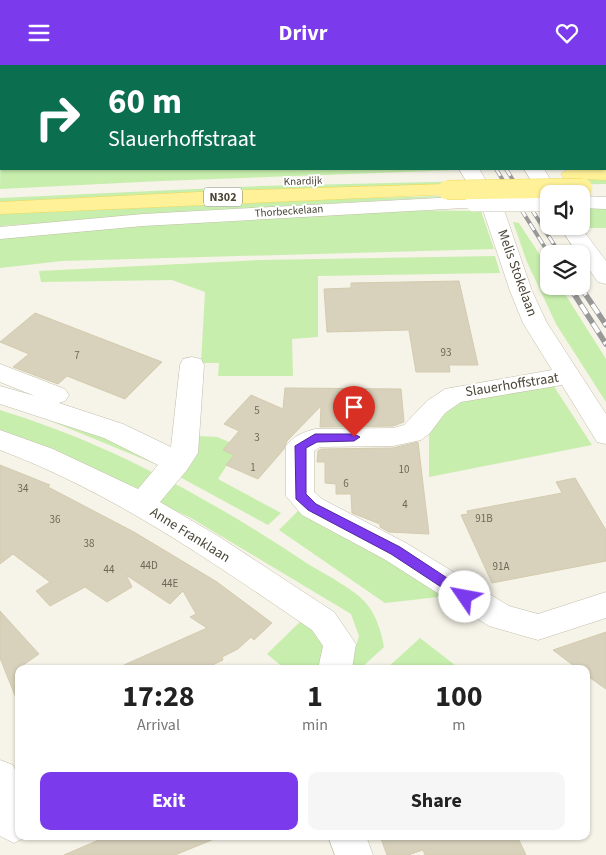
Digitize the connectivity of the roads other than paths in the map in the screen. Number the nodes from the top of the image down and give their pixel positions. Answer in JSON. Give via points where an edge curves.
{"nodes":[{"id":1,"x":468,"y":170,"type":"edge"},
{"id":2,"x":535,"y":170,"type":"edge"},
{"id":3,"x":606,"y":174,"type":"edge"},
{"id":4,"x":443,"y":183,"type":"junction"},
{"id":5,"x":544,"y":185,"type":"edge"},
{"id":6,"x":584,"y":185,"type":"edge"},
{"id":7,"x":540,"y":187,"type":"edge"},
{"id":8,"x":590,"y":188,"type":"edge"},
{"id":9,"x":606,"y":188,"type":"edge"},
{"id":10,"x":0,"y":194,"type":"edge"},
{"id":11,"x":590,"y":194,"type":"edge"},
{"id":12,"x":540,"y":203,"type":"edge"},
{"id":13,"x":606,"y":203,"type":"edge"},
{"id":14,"x":484,"y":206,"type":"junction"},
{"id":15,"x":0,"y":208,"type":"edge"},
{"id":16,"x":0,"y":233,"type":"edge"},
{"id":17,"x":579,"y":235,"type":"edge"},
{"id":18,"x":597,"y":251,"type":"edge"},
{"id":19,"x":606,"y":277,"type":"edge"},
{"id":20,"x":192,"y":365,"type":"dead end"},
{"id":21,"x":0,"y":372,"type":"edge"},
{"id":22,"x":567,"y":376,"type":"junction"},
{"id":23,"x":0,"y":395,"type":"edge"},
{"id":24,"x":66,"y":414,"type":"junction"},
{"id":25,"x":606,"y":435,"type":"edge"},
{"id":26,"x":0,"y":441,"type":"edge"},
{"id":27,"x":177,"y":463,"type":"junction"},
{"id":28,"x":141,"y":505,"type":"junction"},
{"id":29,"x":606,"y":605,"type":"edge"},
{"id":30,"x":336,"y":665,"type":"edge"},
{"id":31,"x":8,"y":780,"type":"edge"},
{"id":32,"x":11,"y":826,"type":"edge"},
{"id":33,"x":348,"y":840,"type":"edge"},
{"id":34,"x":354,"y":855,"type":"edge"}],
"edges":[{"from":1,"to":14,"type":"street","name":"Melis Stokelaan"},
{"from":2,"to":5,"type":"street"},
{"from":3,"to":6,"type":"main road","name":"Knardijk","number":"N302"},
{"from":4,"to":7,"type":"main road","name":"Knardijk","number":"N302","bridge":true},
{"from":4,"to":10,"type":"main road","name":"Knardijk","number":"N302"},
{"from":4,"to":15,"type":"main road","name":"Knardijk","number":"N302"},
{"from":8,"to":9,"type":"main road","name":"Knardijk","number":"N302"},
{"from":11,"to":13,"type":"street"},
{"from":12,"to":14,"type":"street","name":"Thorbeckelaan","bridge":true},
{"from":14,"to":16,"type":"street","name":"Thorbeckelaan","via":[[143,220]]},
{"from":14,"to":22,"type":"street","name":"Melis Stokelaan","via":[[532,316]]},
{"from":17,"to":18,"type":"street"},
{"from":18,"to":19,"type":"street"},
{"from":20,"to":27,"type":"street","via":[[184,453]]},
{"from":21,"to":24,"type":"street","via":[[63,398]]},
{"from":22,"to":25,"type":"street","name":"Melis Stokelaan"},
{"from":22,"to":29,"type":"street","name":"Slauerhoffstraat","via":[[454,395],[436,407],[412,433],[393,437],[315,438],[300,446],[300,496],[312,507],[395,551],[500,617],[538,627]]},
{"from":23,"to":24,"type":"street"},
{"from":24,"to":27,"type":"street","via":[[154,448]]},
{"from":26,"to":28,"type":"street","name":"Anne Franklaan","via":[[38,453]]},
{"from":27,"to":28,"type":"street"},
{"from":28,"to":30,"type":"street","name":"Anne Franklaan","via":[[168,519],[323,621],[340,644]]},
{"from":31,"to":32,"type":"street"},
{"from":33,"to":34,"type":"street"}]}
